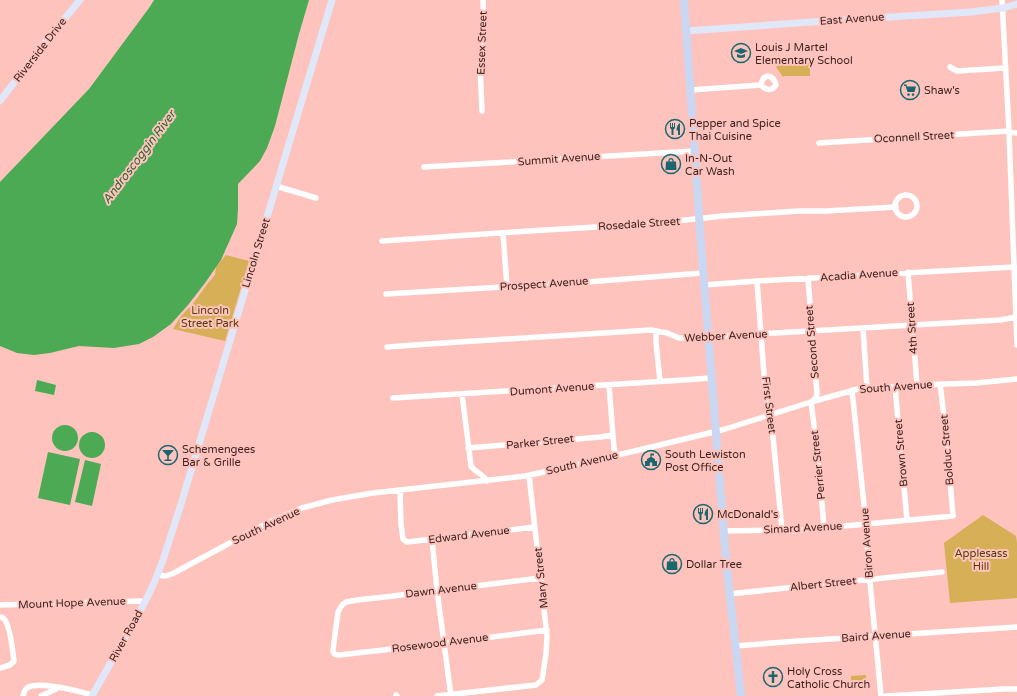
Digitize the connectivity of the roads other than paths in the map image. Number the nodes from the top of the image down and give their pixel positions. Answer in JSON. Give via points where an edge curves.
{"nodes":[{"id":1,"x":80,"y":0,"type":"edge"},
{"id":2,"x":332,"y":0,"type":"edge"},
{"id":3,"x":482,"y":0,"type":"edge"},
{"id":4,"x":684,"y":0,"type":"edge"},
{"id":5,"x":1002,"y":0,"type":"edge"},
{"id":6,"x":1017,"y":4,"type":"edge"},
{"id":7,"x":1003,"y":8,"type":"junction"},
{"id":8,"x":686,"y":31,"type":"junction"},
{"id":9,"x":950,"y":67,"type":"dead end"},
{"id":10,"x":1005,"y":68,"type":"junction"},
{"id":11,"x":761,"y":85,"type":"dead end"},
{"id":12,"x":690,"y":90,"type":"junction"},
{"id":13,"x":0,"y":101,"type":"edge"},
{"id":14,"x":482,"y":111,"type":"dead end"},
{"id":15,"x":1009,"y":131,"type":"junction"},
{"id":16,"x":1017,"y":133,"type":"edge"},
{"id":17,"x":819,"y":143,"type":"dead end"},
{"id":18,"x":694,"y":150,"type":"junction"},
{"id":19,"x":424,"y":167,"type":"dead end"},
{"id":20,"x":276,"y":186,"type":"junction"},
{"id":21,"x":316,"y":198,"type":"dead end"},
{"id":22,"x":896,"y":207,"type":"dead end"},
{"id":23,"x":699,"y":219,"type":"junction"},
{"id":24,"x":1015,"y":228,"type":"edge"},
{"id":25,"x":503,"y":233,"type":"junction"},
{"id":26,"x":382,"y":241,"type":"dead end"},
{"id":27,"x":1014,"y":267,"type":"junction"},
{"id":28,"x":908,"y":272,"type":"junction"},
{"id":29,"x":703,"y":273,"type":"junction"},
{"id":30,"x":808,"y":278,"type":"junction"},
{"id":31,"x":757,"y":281,"type":"junction"},
{"id":32,"x":704,"y":285,"type":"junction"},
{"id":33,"x":507,"y":287,"type":"junction"},
{"id":34,"x":386,"y":294,"type":"dead end"},
{"id":35,"x":1016,"y":317,"type":"edge"},
{"id":36,"x":912,"y":325,"type":"junction"},
{"id":37,"x":863,"y":328,"type":"junction"},
{"id":38,"x":656,"y":331,"type":"junction"},
{"id":39,"x":812,"y":331,"type":"junction"},
{"id":40,"x":761,"y":334,"type":"junction"},
{"id":41,"x":708,"y":337,"type":"junction"},
{"id":42,"x":1017,"y":345,"type":"edge"},
{"id":43,"x":387,"y":347,"type":"dead end"},
{"id":44,"x":711,"y":378,"type":"junction"},
{"id":45,"x":1017,"y":379,"type":"edge"},
{"id":46,"x":660,"y":381,"type":"junction"},
{"id":47,"x":940,"y":384,"type":"junction"},
{"id":48,"x":609,"y":385,"type":"junction"},
{"id":49,"x":917,"y":385,"type":"junction"},
{"id":50,"x":895,"y":386,"type":"junction"},
{"id":51,"x":866,"y":388,"type":"junction"},
{"id":52,"x":852,"y":390,"type":"junction"},
{"id":53,"x":462,"y":394,"type":"junction"},
{"id":54,"x":393,"y":398,"type":"dead end"},
{"id":55,"x":811,"y":402,"type":"junction"},
{"id":56,"x":770,"y":415,"type":"junction"},
{"id":57,"x":716,"y":431,"type":"junction"},
{"id":58,"x":612,"y":435,"type":"junction"},
{"id":59,"x":468,"y":448,"type":"junction"},
{"id":60,"x":616,"y":456,"type":"junction"},
{"id":61,"x":529,"y":475,"type":"junction"},
{"id":62,"x":487,"y":481,"type":"junction"},
{"id":63,"x":400,"y":490,"type":"junction"},
{"id":64,"x":953,"y":516,"type":"joint"},
{"id":65,"x":907,"y":520,"type":"junction"},
{"id":66,"x":866,"y":524,"type":"junction"},
{"id":67,"x":535,"y":527,"type":"junction"},
{"id":68,"x":824,"y":527,"type":"junction"},
{"id":69,"x":782,"y":530,"type":"junction"},
{"id":70,"x":724,"y":531,"type":"junction"},
{"id":71,"x":432,"y":540,"type":"junction"},
{"id":72,"x":942,"y":572,"type":"dead end"},
{"id":73,"x":157,"y":575,"type":"junction"},
{"id":74,"x":540,"y":578,"type":"junction"},
{"id":75,"x":870,"y":580,"type":"junction"},
{"id":76,"x":437,"y":590,"type":"junction"},
{"id":77,"x":729,"y":594,"type":"junction"},
{"id":78,"x":145,"y":602,"type":"junction"},
{"id":79,"x":0,"y":605,"type":"edge"},
{"id":80,"x":0,"y":617,"type":"edge"},
{"id":81,"x":1017,"y":627,"type":"edge"},
{"id":82,"x":547,"y":630,"type":"junction"},
{"id":83,"x":874,"y":636,"type":"junction"},
{"id":84,"x":444,"y":643,"type":"junction"},
{"id":85,"x":735,"y":646,"type":"junction"},
{"id":86,"x":334,"y":654,"type":"joint"},
{"id":87,"x":0,"y":668,"type":"edge"},
{"id":88,"x":56,"y":689,"type":"dead end"},
{"id":89,"x":1017,"y":689,"type":"edge"},
{"id":90,"x":451,"y":695,"type":"edge"},
{"id":91,"x":23,"y":696,"type":"edge"},
{"id":92,"x":41,"y":696,"type":"edge"},
{"id":93,"x":93,"y":696,"type":"edge"},
{"id":94,"x":437,"y":696,"type":"edge"},
{"id":95,"x":741,"y":696,"type":"edge"},
{"id":96,"x":881,"y":696,"type":"edge"},
{"id":97,"x":886,"y":696,"type":"edge"}],
"edges":[{"from":1,"to":13,"type":"main road","name":"Riverside Drive"},
{"from":2,"to":20,"type":"main road","name":"Lincoln Street"},
{"from":3,"to":14,"type":"street","name":"Essex Street"},
{"from":4,"to":8,"type":"highway"},
{"from":5,"to":7,"type":"street"},
{"from":6,"to":7,"type":"main road","name":"East Avenue"},
{"from":7,"to":8,"type":"main road","name":"East Avenue"},
{"from":7,"to":10,"type":"street"},
{"from":8,"to":12,"type":"highway"},
{"from":9,"to":10,"type":"street","via":[[957,72]]},
{"from":10,"to":15,"type":"street"},
{"from":11,"to":12,"type":"street"},
{"from":12,"to":18,"type":"highway"},
{"from":15,"to":16,"type":"street","name":"Oconnell Street"},
{"from":15,"to":17,"type":"street","name":"Oconnell Street"},
{"from":15,"to":24,"type":"street"},
{"from":18,"to":19,"type":"street","name":"Summit Avenue"},
{"from":18,"to":23,"type":"highway"},
{"from":20,"to":21,"type":"street"},
{"from":20,"to":73,"type":"main road","name":"Lincoln Street","via":[[182,501]]},
{"from":22,"to":23,"type":"street","name":"Rosedale Street"},
{"from":23,"to":25,"type":"street","name":"Rosedale Street"},
{"from":23,"to":29,"type":"highway"},
{"from":24,"to":27,"type":"street"},
{"from":25,"to":26,"type":"street","name":"Rosedale Street"},
{"from":25,"to":33,"type":"street"},
{"from":27,"to":28,"type":"street","name":"Acadia Avenue"},
{"from":27,"to":35,"type":"street"},
{"from":28,"to":30,"type":"street","name":"Acadia Avenue"},
{"from":28,"to":36,"type":"street","name":"4th Street"},
{"from":29,"to":32,"type":"highway"},
{"from":29,"to":33,"type":"street","name":"Prospect Avenue"},
{"from":30,"to":31,"type":"street","name":"Acadia Avenue"},
{"from":30,"to":39,"type":"street","name":"Second Street"},
{"from":31,"to":32,"type":"street","name":"Acadia Avenue"},
{"from":31,"to":40,"type":"street","name":"First Street"},
{"from":32,"to":41,"type":"highway"},
{"from":33,"to":34,"type":"street","name":"Prospect Avenue"},
{"from":35,"to":36,"type":"street","name":"Webber Avenue"},
{"from":35,"to":42,"type":"street"},
{"from":36,"to":37,"type":"street","name":"Webber Avenue"},
{"from":36,"to":49,"type":"street","name":"4th Street"},
{"from":37,"to":39,"type":"street","name":"Webber Avenue"},
{"from":37,"to":51,"type":"street"},
{"from":38,"to":41,"type":"street","name":"Webber Avenue","via":[[679,338]]},
{"from":38,"to":43,"type":"street","name":"Webber Avenue"},
{"from":38,"to":46,"type":"street"},
{"from":39,"to":40,"type":"street","name":"Webber Avenue"},
{"from":39,"to":55,"type":"street","name":"Second Street","via":[[817,393]]},
{"from":40,"to":41,"type":"street","name":"Webber Avenue"},
{"from":40,"to":56,"type":"street","name":"First Street"},
{"from":41,"to":44,"type":"highway"},
{"from":44,"to":46,"type":"street","name":"Dumont Avenue"},
{"from":44,"to":57,"type":"highway"},
{"from":45,"to":47,"type":"street","name":"South Avenue"},
{"from":46,"to":48,"type":"street","name":"Dumont Avenue"},
{"from":47,"to":49,"type":"street","name":"South Avenue"},
{"from":47,"to":64,"type":"street","name":"Bolduc Street"},
{"from":48,"to":53,"type":"street","name":"Dumont Avenue"},
{"from":48,"to":58,"type":"street"},
{"from":49,"to":50,"type":"street","name":"South Avenue"},
{"from":50,"to":51,"type":"street","name":"South Avenue"},
{"from":50,"to":65,"type":"street","name":"Brown Street"},
{"from":51,"to":52,"type":"street","name":"South Avenue"},
{"from":52,"to":55,"type":"street","name":"South Avenue"},
{"from":52,"to":66,"type":"street","name":"Biron Avenue"},
{"from":53,"to":54,"type":"street","name":"Dumont Avenue"},
{"from":53,"to":59,"type":"street"},
{"from":55,"to":56,"type":"street","name":"South Avenue"},
{"from":55,"to":68,"type":"street","name":"Perrier Street"},
{"from":56,"to":57,"type":"street","name":"South Avenue"},
{"from":56,"to":69,"type":"street","name":"First Street"},
{"from":57,"to":60,"type":"street","name":"South Avenue"},
{"from":57,"to":70,"type":"highway"},
{"from":58,"to":59,"type":"street","name":"Parker Street"},
{"from":58,"to":60,"type":"street"},
{"from":59,"to":62,"type":"street","via":[[471,466]]},
{"from":60,"to":61,"type":"street","name":"South Avenue"},
{"from":61,"to":62,"type":"street","name":"South Avenue"},
{"from":61,"to":67,"type":"street","name":"Mary Street"},
{"from":62,"to":63,"type":"street","name":"South Avenue"},
{"from":63,"to":71,"type":"street","name":"Edward Avenue","via":[[401,531],[404,541]]},
{"from":63,"to":73,"type":"street","name":"South Avenue","via":[[332,500],[302,508],[252,530],[174,573],[166,576]]},
{"from":64,"to":65,"type":"street","name":"Simard Avenue"},
{"from":65,"to":66,"type":"street","name":"Simard Avenue"},
{"from":66,"to":68,"type":"street","name":"Simard Avenue"},
{"from":66,"to":75,"type":"street","name":"Biron Avenue"},
{"from":67,"to":71,"type":"street","name":"Edward Avenue"},
{"from":67,"to":74,"type":"street","name":"Mary Street"},
{"from":68,"to":69,"type":"street","name":"Simard Avenue"},
{"from":69,"to":70,"type":"street","name":"Simard Avenue"},
{"from":70,"to":77,"type":"highway"},
{"from":71,"to":76,"type":"street"},
{"from":72,"to":75,"type":"street","name":"Albert Street"},
{"from":73,"to":78,"type":"main road","name":"River Road"},
{"from":74,"to":76,"type":"street","name":"Dawn Avenue"},
{"from":74,"to":82,"type":"street","name":"Mary Street"},
{"from":75,"to":77,"type":"street","name":"Albert Street"},
{"from":75,"to":83,"type":"street","name":"Biron Avenue"},
{"from":76,"to":84,"type":"street"},
{"from":76,"to":86,"type":"street","name":"Dawn Avenue","via":[[346,602],[338,612]]},
{"from":77,"to":85,"type":"highway"},
{"from":78,"to":79,"type":"street","name":"Mount Hope Avenue"},
{"from":78,"to":93,"type":"main road","name":"River Road"},
{"from":80,"to":87,"type":"street","via":[[7,623],[14,661]]},
{"from":81,"to":83,"type":"street","name":"Baird Avenue"},
{"from":82,"to":84,"type":"street","name":"Rosewood Avenue"},
{"from":82,"to":90,"type":"street","name":"Mary Street","via":[[541,682]]},
{"from":83,"to":85,"type":"street","name":"Baird Avenue"},
{"from":83,"to":96,"type":"street","name":"Biron Avenue"},
{"from":84,"to":86,"type":"street","name":"Rosewood Avenue","via":[[339,656]]},
{"from":84,"to":90,"type":"street"},
{"from":85,"to":95,"type":"highway"},
{"from":88,"to":92,"type":"street"},
{"from":89,"to":97,"type":"street"},
{"from":90,"to":94,"type":"street"},
{"from":91,"to":93,"type":"street","via":[[28,687],[41,685]]}]}
